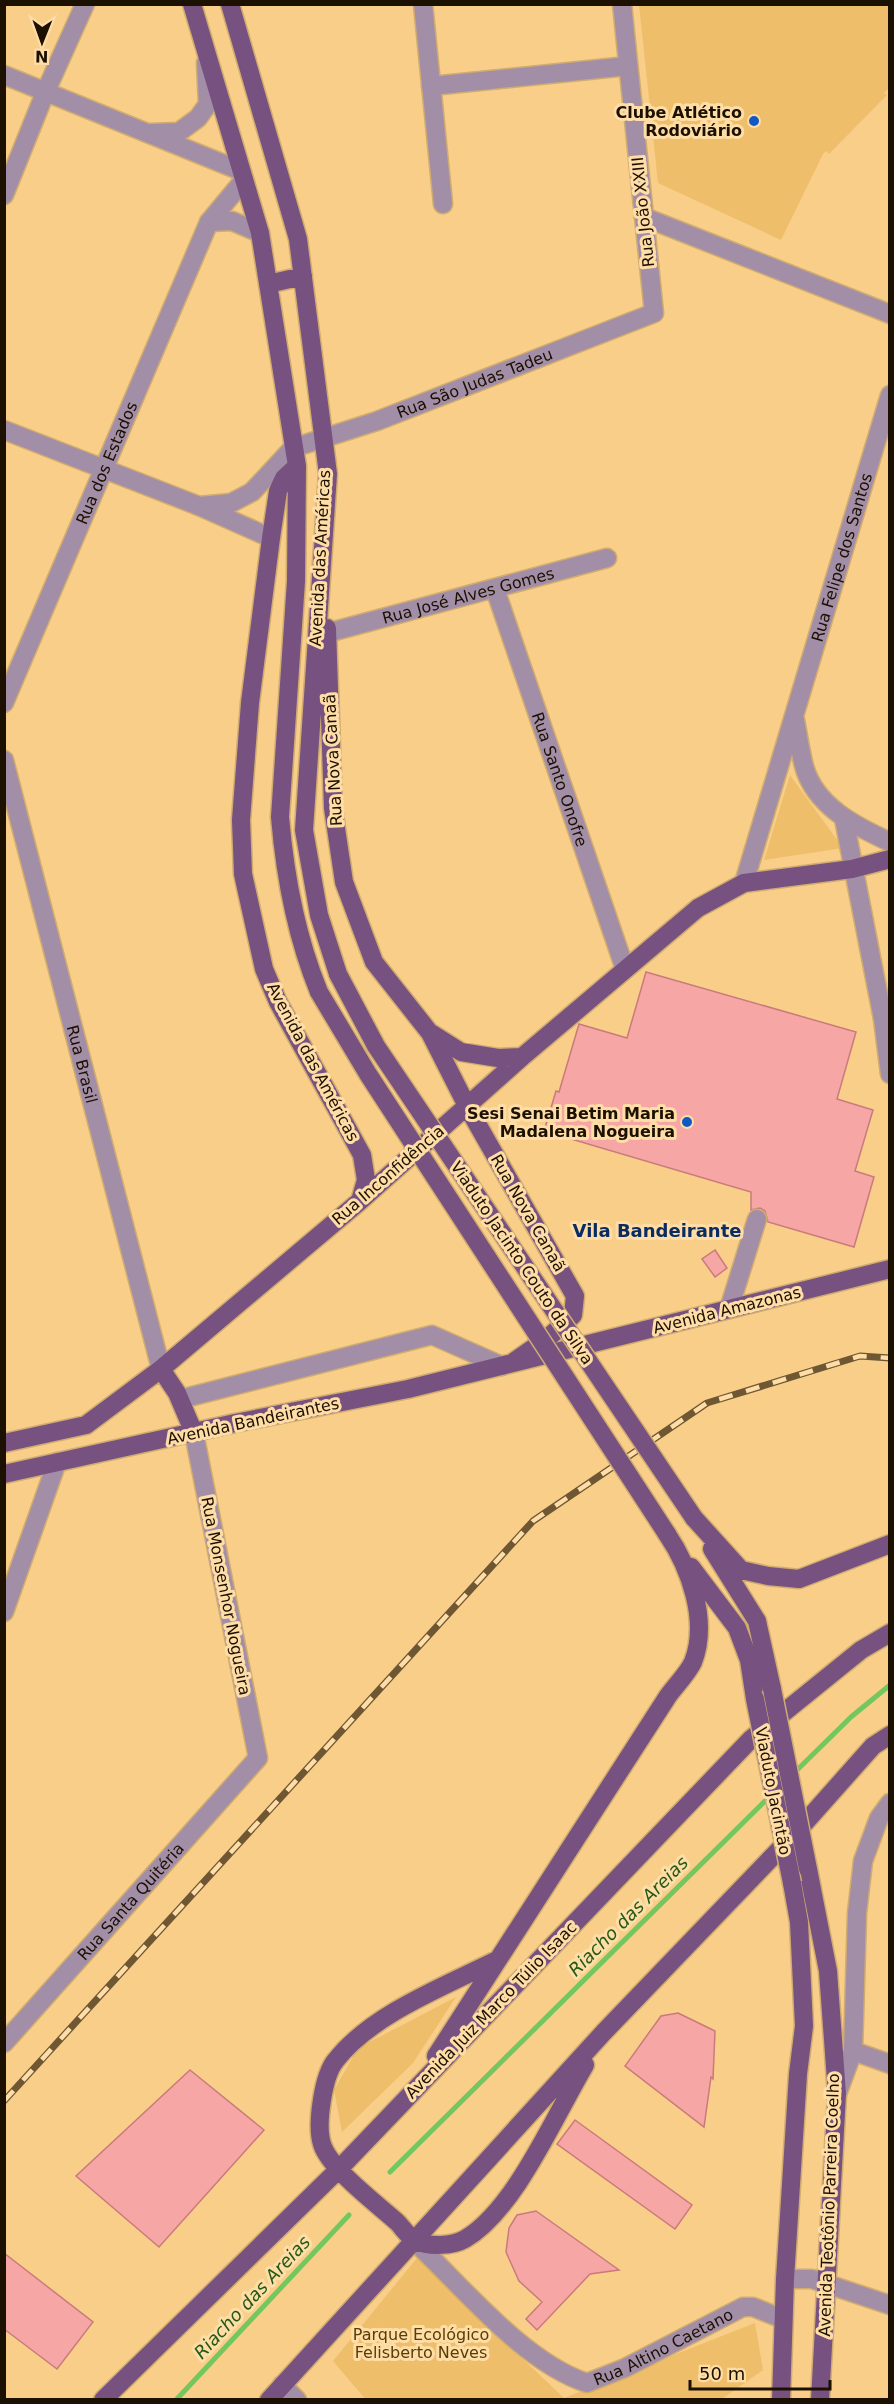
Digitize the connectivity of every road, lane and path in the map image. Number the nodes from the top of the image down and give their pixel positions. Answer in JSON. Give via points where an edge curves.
{"nodes":[{"id":1,"x":85,"y":4,"type":"edge"},
{"id":2,"x":192,"y":4,"type":"edge"},
{"id":3,"x":230,"y":4,"type":"edge"},
{"id":4,"x":423,"y":4,"type":"edge"},
{"id":5,"x":622,"y":4,"type":"edge"},
{"id":6,"x":206,"y":49,"type":"junction"},
{"id":7,"x":628,"y":66,"type":"junction"},
{"id":8,"x":4,"y":75,"type":"edge"},
{"id":9,"x":431,"y":86,"type":"junction"},
{"id":10,"x":45,"y":93,"type":"junction"},
{"id":11,"x":143,"y":133,"type":"junction"},
{"id":12,"x":243,"y":176,"type":"junction"},
{"id":13,"x":4,"y":195,"type":"edge"},
{"id":14,"x":443,"y":204,"type":"dead end"},
{"id":15,"x":644,"y":218,"type":"junction"},
{"id":16,"x":209,"y":222,"type":"junction"},
{"id":17,"x":260,"y":233,"type":"junction"},
{"id":18,"x":303,"y":276,"type":"junction"},
{"id":19,"x":268,"y":284,"type":"junction"},
{"id":20,"x":654,"y":313,"type":"joint"},
{"id":21,"x":890,"y":314,"type":"edge"},
{"id":22,"x":890,"y":395,"type":"edge"},
{"id":23,"x":4,"y":430,"type":"edge"},
{"id":24,"x":323,"y":438,"type":"junction"},
{"id":25,"x":293,"y":448,"type":"junction"},
{"id":26,"x":297,"y":466,"type":"junction"},
{"id":27,"x":104,"y":469,"type":"junction"},
{"id":28,"x":199,"y":506,"type":"junction"},
{"id":29,"x":324,"y":531,"type":"junction"},
{"id":30,"x":271,"y":538,"type":"junction"},
{"id":31,"x":607,"y":558,"type":"dead end"},
{"id":32,"x":495,"y":589,"type":"junction"},
{"id":33,"x":327,"y":633,"type":"junction"},
{"id":34,"x":4,"y":703,"type":"edge"},
{"id":35,"x":794,"y":718,"type":"junction"},
{"id":36,"x":4,"y":760,"type":"edge"},
{"id":37,"x":8,"y":788,"type":"edge"},
{"id":38,"x":844,"y":819,"type":"junction"},
{"id":39,"x":890,"y":842,"type":"edge"},
{"id":40,"x":890,"y":859,"type":"edge"},
{"id":41,"x":852,"y":869,"type":"junction"},
{"id":42,"x":744,"y":883,"type":"junction"},
{"id":43,"x":625,"y":969,"type":"junction"},
{"id":44,"x":338,"y":974,"type":"joint"},
{"id":45,"x":319,"y":992,"type":"joint"},
{"id":46,"x":886,"y":1019,"type":"edge"},
{"id":47,"x":430,"y":1033,"type":"junction"},
{"id":48,"x":522,"y":1056,"type":"junction"},
{"id":49,"x":890,"y":1074,"type":"edge"},
{"id":50,"x":467,"y":1106,"type":"junction"},
{"id":51,"x":360,"y":1201,"type":"junction"},
{"id":52,"x":757,"y":1219,"type":"dead end"},
{"id":53,"x":890,"y":1269,"type":"edge"},
{"id":54,"x":729,"y":1309,"type":"junction"},
{"id":55,"x":565,"y":1350,"type":"joint"},
{"id":56,"x":507,"y":1364,"type":"junction"},
{"id":57,"x":160,"y":1369,"type":"junction"},
{"id":58,"x":181,"y":1399,"type":"junction"},
{"id":59,"x":194,"y":1433,"type":"junction"},
{"id":60,"x":4,"y":1443,"type":"edge"},
{"id":61,"x":57,"y":1462,"type":"junction"},
{"id":62,"x":4,"y":1474,"type":"edge"},
{"id":63,"x":697,"y":1523,"type":"junction"},
{"id":64,"x":672,"y":1540,"type":"junction"},
{"id":65,"x":890,"y":1544,"type":"edge"},
{"id":66,"x":4,"y":1612,"type":"edge"},
{"id":67,"x":890,"y":1633,"type":"edge"},
{"id":68,"x":772,"y":1689,"type":"joint"},
{"id":69,"x":755,"y":1699,"type":"joint"},
{"id":70,"x":890,"y":1735,"type":"edge"},
{"id":71,"x":258,"y":1758,"type":"joint"},
{"id":72,"x":890,"y":1803,"type":"edge"},
{"id":73,"x":881,"y":1836,"type":"edge"},
{"id":74,"x":808,"y":1869,"type":"joint"},
{"id":75,"x":497,"y":1960,"type":"junction"},
{"id":76,"x":604,"y":2032,"type":"junction"},
{"id":77,"x":4,"y":2043,"type":"edge"},
{"id":78,"x":853,"y":2051,"type":"junction"},
{"id":79,"x":890,"y":2064,"type":"edge"},
{"id":80,"x":416,"y":2088,"type":"junction"},
{"id":81,"x":837,"y":2094,"type":"junction"},
{"id":82,"x":339,"y":2169,"type":"junction"},
{"id":83,"x":414,"y":2241,"type":"junction"},
{"id":84,"x":785,"y":2279,"type":"junction"},
{"id":85,"x":826,"y":2283,"type":"junction"},
{"id":86,"x":890,"y":2305,"type":"edge"},
{"id":87,"x":783,"y":2319,"type":"junction"},
{"id":88,"x":282,"y":2385,"type":"junction"},
{"id":89,"x":103,"y":2400,"type":"edge"},
{"id":90,"x":269,"y":2400,"type":"edge"},
{"id":91,"x":297,"y":2400,"type":"edge"},
{"id":92,"x":781,"y":2400,"type":"edge"},
{"id":93,"x":820,"y":2400,"type":"edge"}],
"edges":[{"from":1,"to":10,"type":"street"},
{"from":2,"to":6,"type":"main road","name":"Avenida das Américas"},
{"from":3,"to":18,"type":"main road","name":"Avenida das Américas","via":[[298,239]]},
{"from":4,"to":9,"type":"street"},
{"from":5,"to":7,"type":"street","name":"Rua João XXIII"},
{"from":6,"to":11,"type":"street","via":[[208,104],[198,118],[179,132]]},
{"from":6,"to":12,"type":"main road","name":"Avenida das Américas"},
{"from":7,"to":9,"type":"street"},
{"from":7,"to":15,"type":"street","name":"Rua João XXIII"},
{"from":8,"to":10,"type":"street"},
{"from":9,"to":14,"type":"street"},
{"from":10,"to":11,"type":"street"},
{"from":10,"to":13,"type":"street"},
{"from":11,"to":12,"type":"street"},
{"from":12,"to":16,"type":"street","name":"Rua dos Estados"},
{"from":12,"to":17,"type":"main road","name":"Avenida das Américas"},
{"from":15,"to":20,"type":"street","name":"Rua João XXIII"},
{"from":15,"to":21,"type":"street"},
{"from":16,"to":17,"type":"street","via":[[232,221]]},
{"from":16,"to":27,"type":"street","name":"Rua dos Estados"},
{"from":17,"to":19,"type":"main road","name":"Avenida das Américas"},
{"from":18,"to":19,"type":"main road"},
{"from":18,"to":24,"type":"main road","name":"Avenida das Américas"},
{"from":19,"to":25,"type":"main road","name":"Avenida das Américas"},
{"from":20,"to":24,"type":"street","name":"Rua São Judas Tadeu","via":[[377,422]]},
{"from":22,"to":35,"type":"street","name":"Rua Felipe dos Santos"},
{"from":23,"to":27,"type":"street"},
{"from":24,"to":25,"type":"street","name":"Rua São Judas Tadeu"},
{"from":24,"to":29,"type":"main road","name":"Avenida das Américas","via":[[328,474]]},
{"from":25,"to":26,"type":"main road","name":"Avenida das Américas"},
{"from":25,"to":28,"type":"street","via":[[252,492],[231,503]]},
{"from":26,"to":30,"type":"main road","name":"Avenida das Américas","via":[[284,477],[278,491]]},
{"from":26,"to":45,"type":"main road","name":"Avenida das Américas","via":[[296,581],[280,817],[297,924]]},
{"from":27,"to":28,"type":"street"},
{"from":27,"to":34,"type":"street","name":"Rua dos Estados"},
{"from":28,"to":30,"type":"street"},
{"from":29,"to":33,"type":"main road","name":"Rua Nova Canaã"},
{"from":29,"to":44,"type":"main road","name":"Avenida das Américas","via":[[304,830],[318,915]]},
{"from":30,"to":51,"type":"main road","name":"Avenida das Américas","via":[[250,703],[241,820],[243,874],[264,969],[362,1155],[366,1180]]},
{"from":31,"to":32,"type":"street","name":"Rua José Alves Gomes"},
{"from":32,"to":33,"type":"street","name":"Rua José Alves Gomes"},
{"from":32,"to":43,"type":"street","name":"Rua Santo Onofre"},
{"from":33,"to":47,"type":"main road","name":"Rua Nova Canaã","via":[[333,808],[344,882],[374,962]]},
{"from":35,"to":38,"type":"street","name":"Rua Felipe dos Santos","via":[[804,769],[822,798]]},
{"from":35,"to":42,"type":"street","name":"Rua Felipe dos Santos"},
{"from":36,"to":37,"type":"street","name":"Rua Brasil"},
{"from":37,"to":57,"type":"street","name":"Rua Brasil"},
{"from":38,"to":39,"type":"street","name":"Rua Felipe dos Santos"},
{"from":38,"to":41,"type":"street"},
{"from":40,"to":41,"type":"main road","name":"Rua Inconfidência"},
{"from":41,"to":42,"type":"main road","name":"Rua Inconfidência"},
{"from":41,"to":46,"type":"street"},
{"from":42,"to":43,"type":"main road","name":"Rua Inconfidência","via":[[698,908]]},
{"from":43,"to":48,"type":"main road","name":"Rua Inconfidência"},
{"from":44,"to":63,"type":"main road","name":"Viaduto Jacinto Couto da Silva","bridge":true,"via":[[376,1046]]},
{"from":45,"to":64,"type":"main road","name":"Viaduto Jacinto Couto da Silva","bridge":true},
{"from":46,"to":49,"type":"street"},
{"from":47,"to":48,"type":"main road","via":[[461,1052],[498,1058]]},
{"from":47,"to":50,"type":"main road","name":"Rua Nova Canaã"},
{"from":48,"to":50,"type":"main road","name":"Rua Inconfidência"},
{"from":50,"to":51,"type":"main road","name":"Rua Inconfidência"},
{"from":50,"to":56,"type":"main road","name":"Rua Nova Canaã","via":[[575,1296],[573,1315]]},
{"from":51,"to":57,"type":"main road","name":"Rua Inconfidência"},
{"from":52,"to":54,"type":"street"},
{"from":53,"to":54,"type":"main road","name":"Avenida Amazonas"},
{"from":54,"to":55,"type":"main road","name":"Avenida Amazonas"},
{"from":55,"to":56,"type":"main road","name":"Avenida Bandeirantes"},
{"from":56,"to":58,"type":"street","via":[[432,1335]]},
{"from":56,"to":59,"type":"main road","name":"Avenida Bandeirantes","via":[[408,1389]]},
{"from":57,"to":58,"type":"main road"},
{"from":57,"to":60,"type":"main road","name":"Rua Inconfidência","via":[[86,1425]]},
{"from":58,"to":59,"type":"main road"},
{"from":59,"to":61,"type":"main road","name":"Avenida Bandeirantes"},
{"from":59,"to":71,"type":"street","name":"Rua Monsenhor Nogueira"},
{"from":61,"to":62,"type":"main road","name":"Avenida Bandeirantes"},
{"from":61,"to":66,"type":"street"},
{"from":63,"to":65,"type":"main road","via":[[741,1570],[799,1579]]},
{"from":63,"to":68,"type":"main road","name":"Viaduto Jacinto Couto da Silva","via":[[757,1621]]},
{"from":64,"to":69,"type":"main road","name":"Viaduto Jacinto Couto da Silva","via":[[737,1628],[749,1660]]},
{"from":64,"to":75,"type":"main road","via":[[692,1588],[700,1626],[693,1662]]},
{"from":67,"to":80,"type":"main road","name":"Avenida Juiz Marco Túlio Isaac","via":[[861,1650],[751,1739]]},
{"from":68,"to":74,"type":"main road","name":"Viaduto Jacintão","bridge":true},
{"from":69,"to":84,"type":"main road","name":"Viaduto Jacintão","bridge":true,"via":[[799,1922],[804,2026]]},
{"from":70,"to":76,"type":"main road","via":[[873,1746],[801,1827]]},
{"from":71,"to":77,"type":"street","name":"Rua Santa Quitéria"},
{"from":72,"to":73,"type":"street","via":[[879,1818]]},
{"from":73,"to":78,"type":"street","via":[[863,1861],[857,1913]]},
{"from":74,"to":81,"type":"main road","name":"Avenida Teotônio Parreira Coelho","via":[[828,1971]]},
{"from":75,"to":80,"type":"main road"},
{"from":75,"to":82,"type":"main road","via":[[362,2032],[334,2062],[321,2104],[322,2144]]},
{"from":76,"to":83,"type":"main road"},
{"from":76,"to":83,"type":"main road","via":[[528,2168],[486,2224],[462,2241],[436,2245]]},
{"from":78,"to":79,"type":"street"},
{"from":78,"to":81,"type":"street"},
{"from":80,"to":82,"type":"main road","name":"Avenida Juiz Marco Túlio Isaac"},
{"from":81,"to":85,"type":"main road","name":"Avenida Teotônio Parreira Coelho"},
{"from":82,"to":83,"type":"main road"},
{"from":82,"to":89,"type":"main road","name":"Avenida Juiz Marco Túlio Isaac"},
{"from":83,"to":87,"type":"street","name":"Rua Altino Caetano","via":[[517,2340],[563,2375],[587,2383],[625,2368],[743,2307]]},
{"from":83,"to":88,"type":"main road"},
{"from":84,"to":85,"type":"street"},
{"from":84,"to":87,"type":"main road"},
{"from":85,"to":86,"type":"street"},
{"from":85,"to":93,"type":"main road","name":"Avenida Teotônio Parreira Coelho"},
{"from":87,"to":92,"type":"main road"},
{"from":88,"to":90,"type":"main road"},
{"from":88,"to":91,"type":"street"}]}
